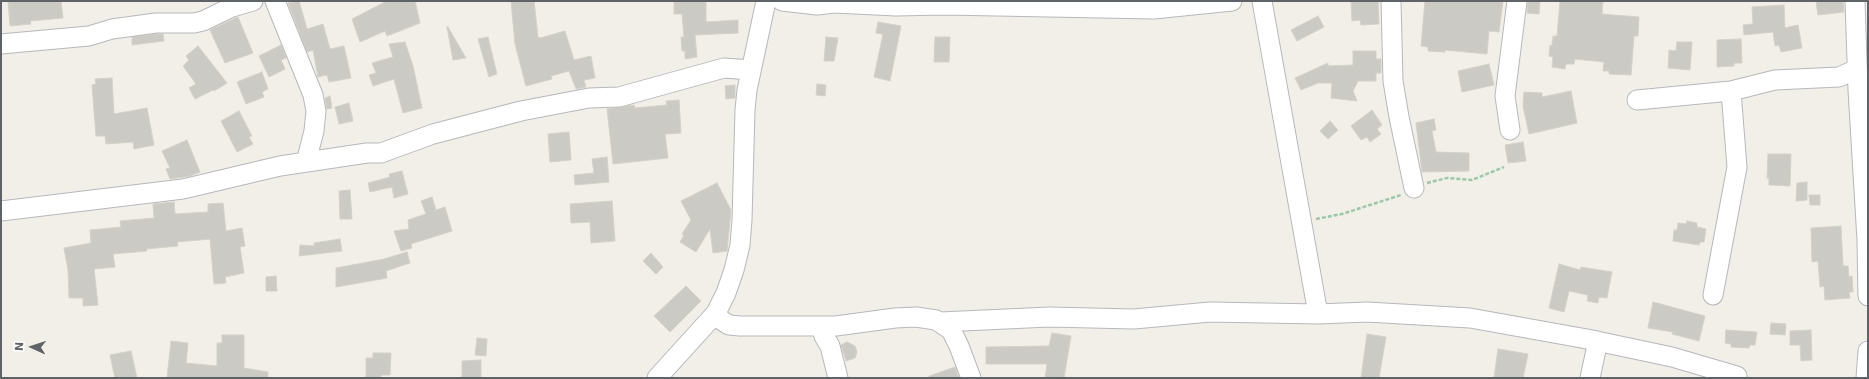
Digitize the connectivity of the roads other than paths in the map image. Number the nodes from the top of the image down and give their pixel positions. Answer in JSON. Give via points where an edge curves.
{"nodes":[{"id":1,"x":253,"y":1,"type":"edge"},
{"id":2,"x":275,"y":1,"type":"edge"},
{"id":3,"x":766,"y":1,"type":"edge"},
{"id":4,"x":782,"y":1,"type":"edge"},
{"id":5,"x":1232,"y":1,"type":"edge"},
{"id":6,"x":1262,"y":1,"type":"edge"},
{"id":7,"x":1391,"y":1,"type":"edge"},
{"id":8,"x":1517,"y":1,"type":"edge"},
{"id":9,"x":1855,"y":1,"type":"edge"},
{"id":10,"x":1,"y":44,"type":"edge"},
{"id":11,"x":1857,"y":69,"type":"junction"},
{"id":12,"x":751,"y":70,"type":"junction"},
{"id":13,"x":1731,"y":91,"type":"junction"},
{"id":14,"x":1637,"y":100,"type":"dead end"},
{"id":15,"x":1510,"y":130,"type":"dead end"},
{"id":16,"x":306,"y":162,"type":"junction"},
{"id":17,"x":1414,"y":188,"type":"dead end"},
{"id":18,"x":1,"y":211,"type":"edge"},
{"id":19,"x":1713,"y":294,"type":"dead end"},
{"id":20,"x":1868,"y":296,"type":"edge"},
{"id":21,"x":716,"y":313,"type":"junction"},
{"id":22,"x":1318,"y":314,"type":"junction"},
{"id":23,"x":941,"y":322,"type":"junction"},
{"id":24,"x":821,"y":326,"type":"junction"},
{"id":25,"x":1598,"y":341,"type":"junction"},
{"id":26,"x":1868,"y":351,"type":"edge"},
{"id":27,"x":1738,"y":377,"type":"edge"},
{"id":28,"x":657,"y":378,"type":"edge"},
{"id":29,"x":838,"y":378,"type":"edge"},
{"id":30,"x":971,"y":378,"type":"edge"},
{"id":31,"x":1590,"y":378,"type":"edge"},
{"id":32,"x":1866,"y":378,"type":"edge"}],
"edges":[{"from":1,"to":10,"type":"street","via":[[194,23],[156,23],[112,29],[89,36]]},
{"from":2,"to":16,"type":"street","via":[[313,95],[315,127]]},
{"from":3,"to":12,"type":"street"},
{"from":4,"to":5,"type":"street","via":[[817,5],[834,3],[896,6],[1154,8]]},
{"from":6,"to":22,"type":"street"},
{"from":7,"to":17,"type":"street","via":[[1393,82]]},
{"from":8,"to":15,"type":"street","via":[[1505,96]]},
{"from":9,"to":11,"type":"street"},
{"from":11,"to":13,"type":"street","via":[[1839,77],[1775,80]]},
{"from":11,"to":20,"type":"street","via":[[1865,184]]},
{"from":12,"to":16,"type":"street","via":[[724,68],[619,97],[589,98],[502,116],[433,134],[381,153]]},
{"from":12,"to":21,"type":"street","via":[[745,110],[740,245],[726,293]]},
{"from":13,"to":14,"type":"street"},
{"from":13,"to":19,"type":"street","via":[[1737,167]]},
{"from":16,"to":18,"type":"street","via":[[183,189]]},
{"from":21,"to":24,"type":"street","via":[[729,325]]},
{"from":21,"to":28,"type":"street"},
{"from":22,"to":23,"type":"street","via":[[1210,312],[1134,319],[1049,317]]},
{"from":22,"to":25,"type":"street","via":[[1367,312],[1470,318]]},
{"from":23,"to":24,"type":"street","via":[[909,318]]},
{"from":23,"to":30,"type":"street","via":[[955,337]]},
{"from":24,"to":29,"type":"street","via":[[830,346]]},
{"from":25,"to":27,"type":"street","via":[[1672,357]]},
{"from":25,"to":31,"type":"street"},
{"from":26,"to":32,"type":"street"}]}
